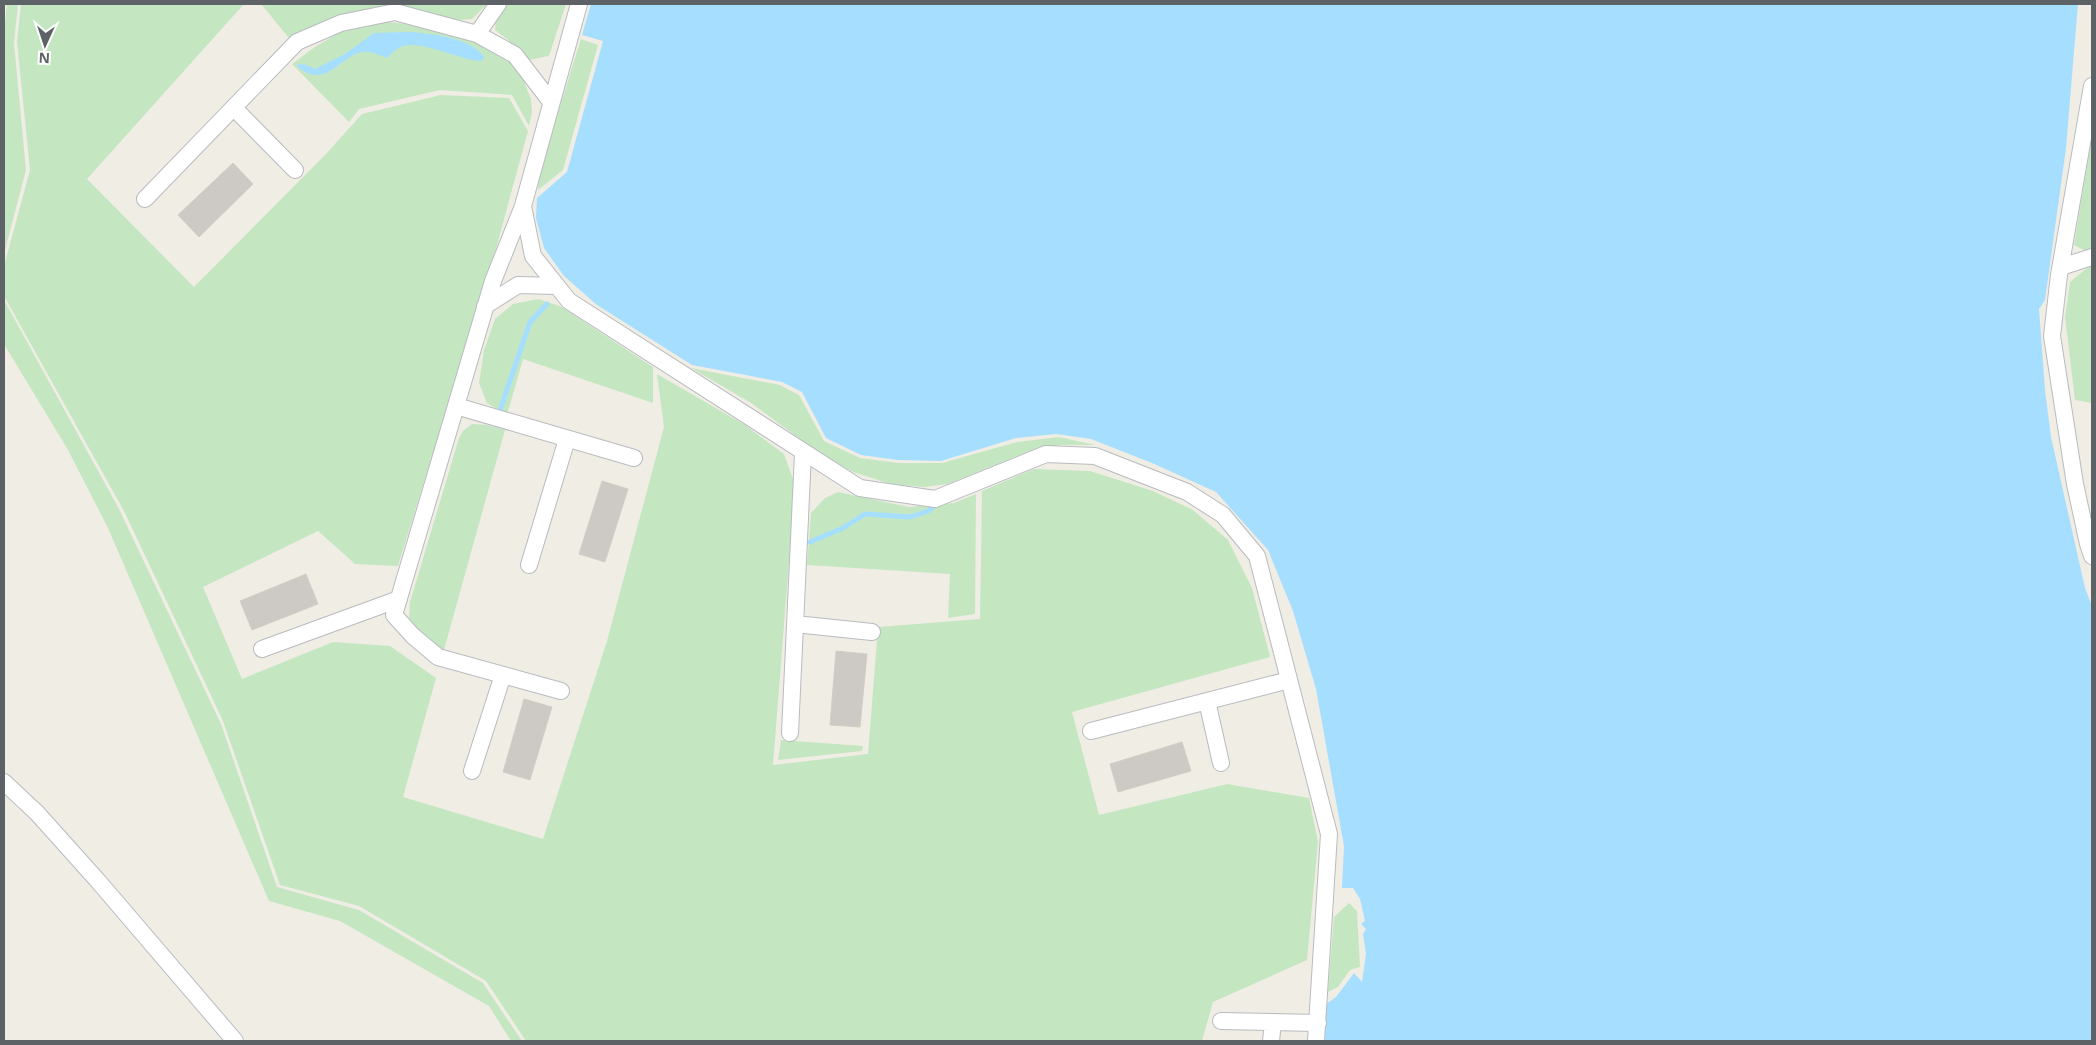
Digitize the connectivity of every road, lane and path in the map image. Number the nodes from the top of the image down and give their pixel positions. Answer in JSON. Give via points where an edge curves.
{"nodes":[{"id":1,"x":498,"y":4,"type":"edge"},
{"id":2,"x":579,"y":4,"type":"edge"},
{"id":3,"x":477,"y":34,"type":"junction"},
{"id":4,"x":2092,"y":94,"type":"edge"},
{"id":5,"x":551,"y":102,"type":"junction"},
{"id":6,"x":234,"y":108,"type":"junction"},
{"id":7,"x":295,"y":170,"type":"dead end"},
{"id":8,"x":145,"y":199,"type":"dead end"},
{"id":9,"x":523,"y":206,"type":"junction"},
{"id":10,"x":2092,"y":257,"type":"edge"},
{"id":11,"x":2061,"y":267,"type":"junction"},
{"id":12,"x":557,"y":286,"type":"junction"},
{"id":13,"x":485,"y":306,"type":"junction"},
{"id":14,"x":456,"y":406,"type":"junction"},
{"id":15,"x":567,"y":439,"type":"junction"},
{"id":16,"x":803,"y":453,"type":"junction"},
{"id":17,"x":634,"y":458,"type":"dead end"},
{"id":18,"x":2092,"y":556,"type":"edge"},
{"id":19,"x":529,"y":565,"type":"dead end"},
{"id":20,"x":399,"y":599,"type":"junction"},
{"id":21,"x":795,"y":624,"type":"junction"},
{"id":22,"x":872,"y":632,"type":"dead end"},
{"id":23,"x":262,"y":649,"type":"dead end"},
{"id":24,"x":503,"y":675,"type":"junction"},
{"id":25,"x":1289,"y":680,"type":"junction"},
{"id":26,"x":561,"y":691,"type":"dead end"},
{"id":27,"x":1207,"y":701,"type":"junction"},
{"id":28,"x":1091,"y":731,"type":"dead end"},
{"id":29,"x":790,"y":733,"type":"dead end"},
{"id":30,"x":1221,"y":763,"type":"dead end"},
{"id":31,"x":472,"y":771,"type":"dead end"},
{"id":32,"x":4,"y":782,"type":"edge"},
{"id":33,"x":1221,"y":1021,"type":"dead end"},
{"id":34,"x":1273,"y":1022,"type":"junction"},
{"id":35,"x":1318,"y":1023,"type":"junction"},
{"id":36,"x":234,"y":1041,"type":"edge"},
{"id":37,"x":1271,"y":1041,"type":"edge"},
{"id":38,"x":1316,"y":1041,"type":"edge"}],
"edges":[{"from":1,"to":3,"type":"street"},
{"from":2,"to":5,"type":"street"},
{"from":3,"to":5,"type":"street","via":[[515,55]]},
{"from":3,"to":6,"type":"street","via":[[395,12],[341,23],[297,42]]},
{"from":4,"to":11,"type":"street"},
{"from":5,"to":9,"type":"street"},
{"from":6,"to":7,"type":"street"},
{"from":6,"to":8,"type":"street"},
{"from":9,"to":12,"type":"street","via":[[533,256]]},
{"from":9,"to":13,"type":"street"},
{"from":10,"to":11,"type":"street"},
{"from":11,"to":18,"type":"street","via":[[2052,336],[2075,484]]},
{"from":12,"to":13,"type":"street","via":[[518,285]]},
{"from":12,"to":16,"type":"street","via":[[569,301]]},
{"from":13,"to":14,"type":"street"},
{"from":14,"to":15,"type":"street"},
{"from":14,"to":20,"type":"street"},
{"from":15,"to":17,"type":"street"},
{"from":15,"to":19,"type":"street"},
{"from":16,"to":21,"type":"street"},
{"from":16,"to":25,"type":"street","via":[[860,488],[935,499],[1046,454],[1095,456],[1188,492],[1223,515],[1256,556]]},
{"from":20,"to":23,"type":"street"},
{"from":20,"to":24,"type":"street","via":[[394,615],[438,657]]},
{"from":21,"to":22,"type":"street"},
{"from":21,"to":29,"type":"street"},
{"from":24,"to":26,"type":"street"},
{"from":24,"to":31,"type":"street"},
{"from":25,"to":27,"type":"street"},
{"from":25,"to":35,"type":"street","via":[[1329,834]]},
{"from":27,"to":28,"type":"street"},
{"from":27,"to":30,"type":"street"},
{"from":32,"to":36,"type":"street","via":[[37,813],[98,881]]},
{"from":33,"to":34,"type":"street"},
{"from":34,"to":35,"type":"street"},
{"from":34,"to":37,"type":"street"},
{"from":35,"to":38,"type":"street"}]}
